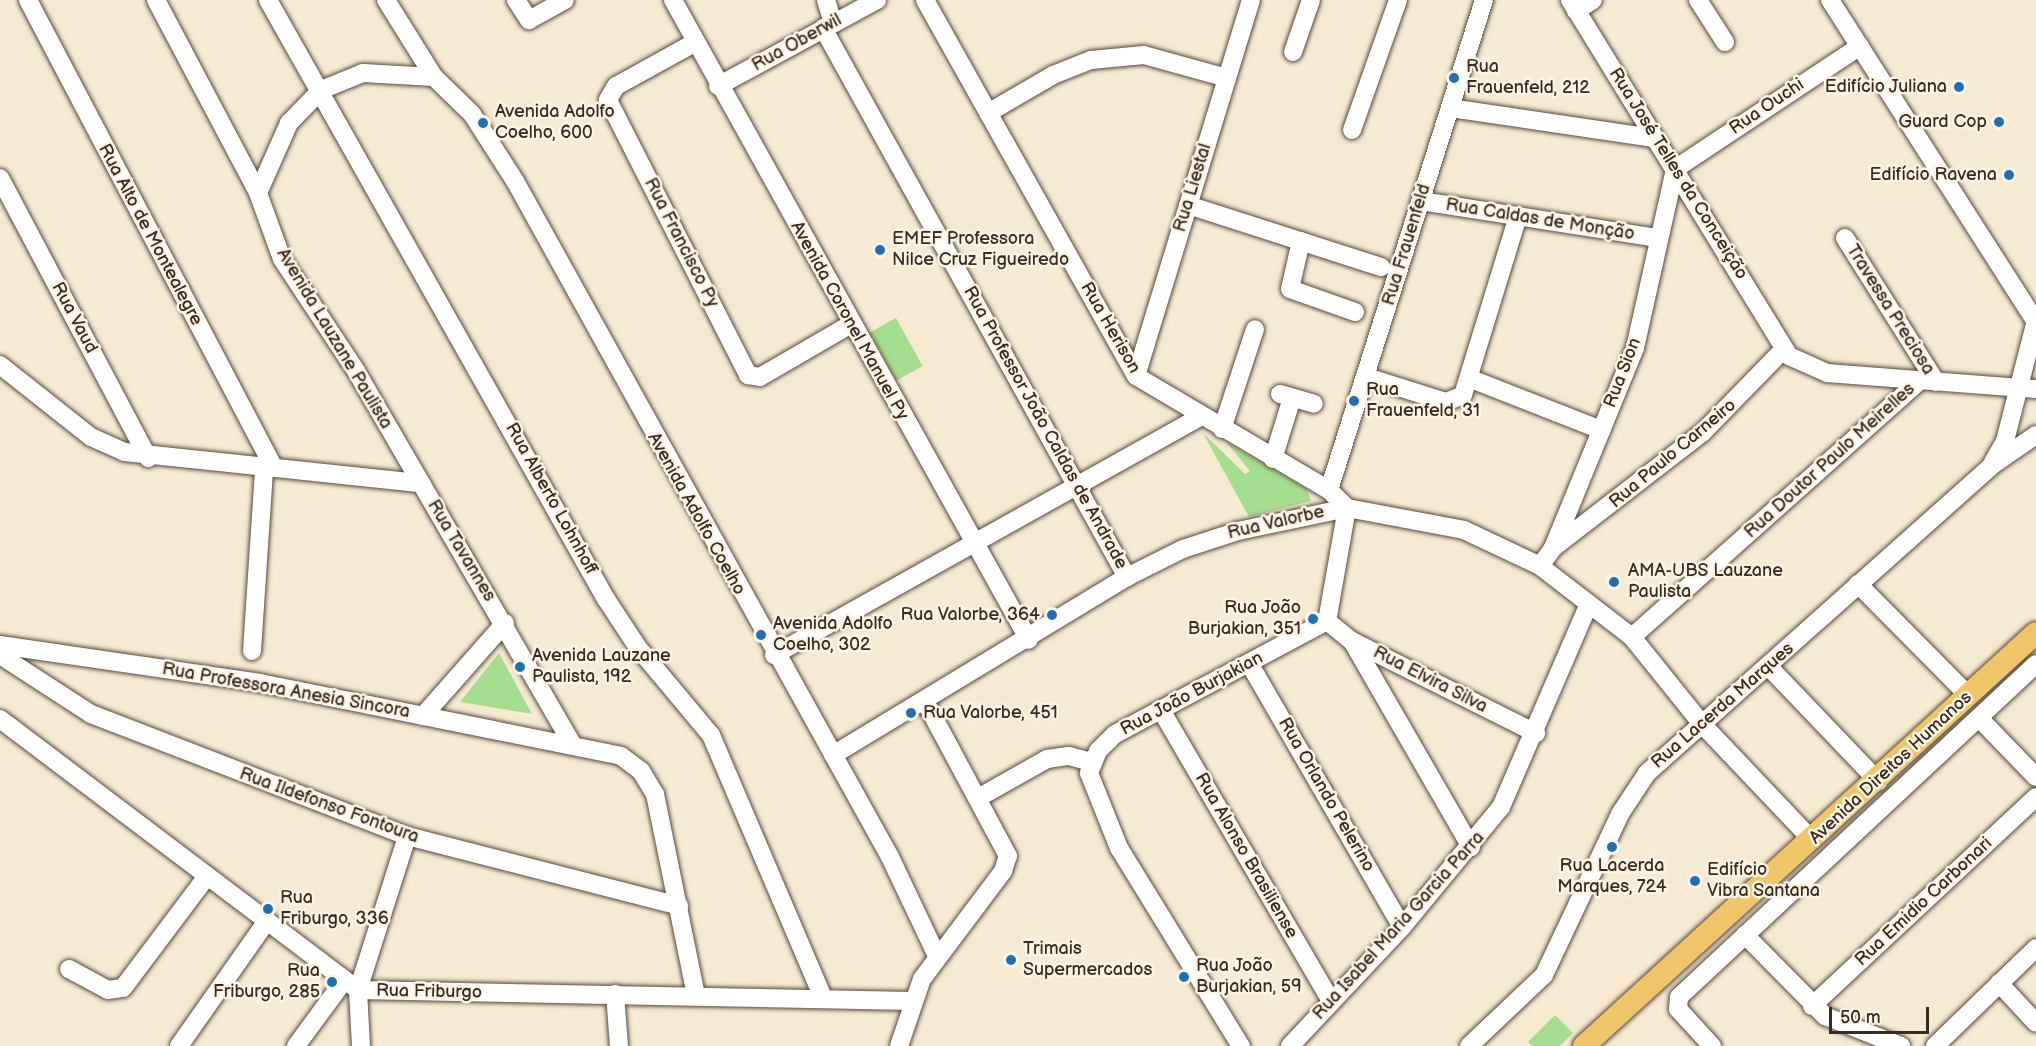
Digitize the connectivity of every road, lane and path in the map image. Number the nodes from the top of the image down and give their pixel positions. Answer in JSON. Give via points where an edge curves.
{"nodes":[{"id":1,"x":28,"y":0,"type":"edge"},
{"id":2,"x":156,"y":0,"type":"edge"},
{"id":3,"x":268,"y":0,"type":"edge"},
{"id":4,"x":386,"y":0,"type":"edge"},
{"id":5,"x":516,"y":0,"type":"edge"},
{"id":6,"x":566,"y":0,"type":"edge"},
{"id":7,"x":673,"y":0,"type":"edge"},
{"id":8,"x":826,"y":0,"type":"edge"},
{"id":9,"x":877,"y":0,"type":"edge"},
{"id":10,"x":925,"y":0,"type":"edge"},
{"id":11,"x":1251,"y":0,"type":"edge"},
{"id":12,"x":1311,"y":0,"type":"edge"},
{"id":13,"x":1398,"y":0,"type":"edge"},
{"id":14,"x":1484,"y":0,"type":"edge"},
{"id":15,"x":1593,"y":0,"type":"edge"},
{"id":16,"x":1698,"y":0,"type":"edge"},
{"id":17,"x":1830,"y":0,"type":"edge"},
{"id":18,"x":1573,"y":5,"type":"edge"},
{"id":19,"x":828,"y":26,"type":"junction"},
{"id":20,"x":1725,"y":42,"type":"dead end"},
{"id":21,"x":694,"y":43,"type":"junction"},
{"id":22,"x":1860,"y":46,"type":"junction"},
{"id":23,"x":1293,"y":52,"type":"dead end"},
{"id":24,"x":434,"y":77,"type":"junction"},
{"id":25,"x":1227,"y":78,"type":"junction"},
{"id":26,"x":718,"y":86,"type":"junction"},
{"id":27,"x":321,"y":90,"type":"junction"},
{"id":28,"x":1450,"y":108,"type":"junction"},
{"id":29,"x":988,"y":112,"type":"junction"},
{"id":30,"x":1352,"y":130,"type":"dead end"},
{"id":31,"x":1654,"y":138,"type":"junction"},
{"id":32,"x":1675,"y":169,"type":"junction"},
{"id":33,"x":0,"y":178,"type":"edge"},
{"id":34,"x":258,"y":193,"type":"junction"},
{"id":35,"x":5,"y":200,"type":"edge"},
{"id":36,"x":1421,"y":201,"type":"junction"},
{"id":37,"x":1188,"y":205,"type":"junction"},
{"id":38,"x":1518,"y":216,"type":"junction"},
{"id":39,"x":1658,"y":238,"type":"junction"},
{"id":40,"x":1845,"y":238,"type":"dead end"},
{"id":41,"x":1301,"y":241,"type":"junction"},
{"id":42,"x":1381,"y":267,"type":"dead end"},
{"id":43,"x":1355,"y":312,"type":"dead end"},
{"id":44,"x":2036,"y":321,"type":"edge"},
{"id":45,"x":851,"y":324,"type":"junction"},
{"id":46,"x":1255,"y":329,"type":"dead end"},
{"id":47,"x":1783,"y":350,"type":"junction"},
{"id":48,"x":0,"y":365,"type":"edge"},
{"id":49,"x":1136,"y":376,"type":"junction"},
{"id":50,"x":1367,"y":376,"type":"junction"},
{"id":51,"x":1470,"y":379,"type":"junction"},
{"id":52,"x":1928,"y":381,"type":"junction"},
{"id":53,"x":2027,"y":390,"type":"edge"},
{"id":54,"x":1314,"y":404,"type":"dead end"},
{"id":55,"x":1200,"y":417,"type":"junction"},
{"id":56,"x":1222,"y":429,"type":"junction"},
{"id":57,"x":1600,"y":430,"type":"junction"},
{"id":58,"x":2036,"y":435,"type":"edge"},
{"id":59,"x":148,"y":459,"type":"junction"},
{"id":60,"x":1273,"y":459,"type":"junction"},
{"id":61,"x":1991,"y":466,"type":"junction"},
{"id":62,"x":269,"y":468,"type":"junction"},
{"id":63,"x":421,"y":483,"type":"junction"},
{"id":64,"x":1078,"y":488,"type":"junction"},
{"id":65,"x":1329,"y":490,"type":"junction"},
{"id":66,"x":1347,"y":508,"type":"junction"},
{"id":67,"x":974,"y":544,"type":"junction"},
{"id":68,"x":1553,"y":548,"type":"junction"},
{"id":69,"x":1540,"y":566,"type":"junction"},
{"id":70,"x":1127,"y":577,"type":"junction"},
{"id":71,"x":1858,"y":585,"type":"junction"},
{"id":72,"x":1590,"y":604,"type":"junction"},
{"id":73,"x":1327,"y":621,"type":"junction"},
{"id":74,"x":505,"y":623,"type":"junction"},
{"id":75,"x":2036,"y":633,"type":"edge"},
{"id":76,"x":1632,"y":637,"type":"junction"},
{"id":77,"x":1029,"y":640,"type":"junction"},
{"id":78,"x":1352,"y":641,"type":"junction"},
{"id":79,"x":0,"y":645,"type":"edge"},
{"id":80,"x":252,"y":651,"type":"dead end"},
{"id":81,"x":0,"y":655,"type":"edge"},
{"id":82,"x":774,"y":655,"type":"junction"},
{"id":83,"x":1249,"y":663,"type":"junction"},
{"id":84,"x":2036,"y":664,"type":"edge"},
{"id":85,"x":1769,"y":667,"type":"junction"},
{"id":86,"x":1969,"y":696,"type":"junction"},
{"id":87,"x":924,"y":701,"type":"junction"},
{"id":88,"x":1161,"y":710,"type":"junction"},
{"id":89,"x":423,"y":716,"type":"junction"},
{"id":90,"x":1978,"y":718,"type":"junction"},
{"id":91,"x":0,"y":719,"type":"edge"},
{"id":92,"x":1702,"y":724,"type":"junction"},
{"id":93,"x":1536,"y":733,"type":"junction"},
{"id":94,"x":572,"y":743,"type":"junction"},
{"id":95,"x":833,"y":755,"type":"junction"},
{"id":96,"x":1092,"y":762,"type":"junction"},
{"id":97,"x":2036,"y":777,"type":"edge"},
{"id":98,"x":1878,"y":782,"type":"junction"},
{"id":99,"x":2036,"y":797,"type":"edge"},
{"id":100,"x":978,"y":798,"type":"junction"},
{"id":101,"x":407,"y":836,"type":"junction"},
{"id":102,"x":1812,"y":840,"type":"junction"},
{"id":103,"x":1472,"y":847,"type":"junction"},
{"id":104,"x":207,"y":876,"type":"junction"},
{"id":105,"x":679,"y":906,"type":"junction"},
{"id":106,"x":267,"y":921,"type":"junction"},
{"id":107,"x":1402,"y":927,"type":"junction"},
{"id":108,"x":929,"y":932,"type":"junction"},
{"id":109,"x":1745,"y":935,"type":"junction"},
{"id":110,"x":950,"y":939,"type":"junction"},
{"id":111,"x":2036,"y":948,"type":"edge"},
{"id":112,"x":937,"y":956,"type":"junction"},
{"id":113,"x":69,"y":969,"type":"dead end"},
{"id":114,"x":1999,"y":983,"type":"junction"},
{"id":115,"x":351,"y":986,"type":"junction"},
{"id":116,"x":615,"y":994,"type":"junction"},
{"id":117,"x":696,"y":995,"type":"junction"},
{"id":118,"x":823,"y":999,"type":"junction"},
{"id":119,"x":912,"y":1001,"type":"junction"},
{"id":120,"x":1331,"y":1001,"type":"junction"},
{"id":121,"x":1812,"y":1006,"type":"junction"},
{"id":122,"x":2036,"y":1023,"type":"edge"},
{"id":123,"x":178,"y":1046,"type":"edge"},
{"id":124,"x":296,"y":1046,"type":"edge"},
{"id":125,"x":361,"y":1046,"type":"edge"},
{"id":126,"x":619,"y":1046,"type":"edge"},
{"id":127,"x":899,"y":1046,"type":"edge"},
{"id":128,"x":1241,"y":1046,"type":"edge"},
{"id":129,"x":1290,"y":1046,"type":"edge"},
{"id":130,"x":1469,"y":1046,"type":"edge"},
{"id":131,"x":1584,"y":1046,"type":"edge"},
{"id":132,"x":1712,"y":1046,"type":"edge"},
{"id":133,"x":1901,"y":1046,"type":"edge"},
{"id":134,"x":1935,"y":1046,"type":"edge"}],
"edges":[{"from":1,"to":62,"type":"street","name":"Rua Alto de Montealegre"},
{"from":2,"to":34,"type":"street","name":"Avenida Lauzane Paulista"},
{"from":3,"to":27,"type":"street","name":"Rua Alberto Lohnhoff"},
{"from":4,"to":24,"type":"street","name":"Avenida Adolfo Coelho"},
{"from":5,"to":6,"type":"street","via":[[530,20]]},
{"from":7,"to":21,"type":"street","name":"Avenida Coronel Manuel Py"},
{"from":8,"to":19,"type":"street","name":"Rua Professor João Caldas de Andrade"},
{"from":9,"to":19,"type":"street","name":"Rua Oberwil"},
{"from":10,"to":29,"type":"street","name":"Rua Herison"},
{"from":11,"to":25,"type":"street","name":"Rua Liestal"},
{"from":12,"to":23,"type":"street"},
{"from":13,"to":30,"type":"street"},
{"from":14,"to":28,"type":"street","name":"Rua Frauenfeld"},
{"from":15,"to":18,"type":"street"},
{"from":16,"to":20,"type":"street"},
{"from":17,"to":22,"type":"street"},
{"from":18,"to":31,"type":"street","name":"Rua José Telles da Conceição"},
{"from":19,"to":26,"type":"street","name":"Rua Oberwil"},
{"from":19,"to":64,"type":"street","name":"Rua Professor João Caldas de Andrade"},
{"from":21,"to":26,"type":"street","name":"Avenida Coronel Manuel Py"},
{"from":21,"to":45,"type":"street","name":"Rua Francisco Py","via":[[616,86],[608,100],[748,375],[760,377]]},
{"from":22,"to":32,"type":"street","name":"Rua Ouchi"},
{"from":22,"to":44,"type":"street"},
{"from":24,"to":27,"type":"street","via":[[363,73]]},
{"from":24,"to":82,"type":"street","name":"Avenida Adolfo Coelho","via":[[472,114],[515,181]]},
{"from":25,"to":29,"type":"street","via":[[1144,55],[1091,60],[1053,75]]},
{"from":25,"to":37,"type":"street","name":"Rua Liestal"},
{"from":26,"to":45,"type":"street","name":"Avenida Coronel Manuel Py"},
{"from":27,"to":34,"type":"street","via":[[290,123]]},
{"from":27,"to":118,"type":"street","name":"Rua Alberto Lohnhoff","via":[[606,599],[639,649],[711,735]]},
{"from":28,"to":31,"type":"street"},
{"from":28,"to":36,"type":"street","name":"Rua Frauenfeld"},
{"from":29,"to":49,"type":"street","name":"Rua Herison"},
{"from":31,"to":32,"type":"street","name":"Rua José Telles da Conceição"},
{"from":32,"to":39,"type":"street","name":"Rua Sion"},
{"from":32,"to":47,"type":"street","name":"Rua José Telles da Conceição"},
{"from":33,"to":35,"type":"street","name":"Rua Vaud"},
{"from":34,"to":63,"type":"street","name":"Avenida Lauzane Paulista","via":[[282,259]]},
{"from":35,"to":59,"type":"street","name":"Rua Vaud"},
{"from":36,"to":38,"type":"street","name":"Rua Caldas de Monção"},
{"from":36,"to":50,"type":"street","name":"Rua Frauenfeld"},
{"from":37,"to":41,"type":"street"},
{"from":37,"to":49,"type":"street","name":"Rua Liestal"},
{"from":38,"to":39,"type":"street","name":"Rua Caldas de Monção"},
{"from":38,"to":51,"type":"street"},
{"from":39,"to":57,"type":"street","name":"Rua Sion","via":[[1635,348]]},
{"from":40,"to":52,"type":"street","name":"Travessa Preciosa"},
{"from":41,"to":42,"type":"street"},
{"from":41,"to":43,"type":"street","via":[[1290,289]]},
{"from":44,"to":53,"type":"street","name":"Rua Lacerda Marques"},
{"from":45,"to":67,"type":"street","name":"Avenida Coronel Manuel Py"},
{"from":46,"to":56,"type":"street"},
{"from":47,"to":52,"type":"street","via":[[1797,362],[1827,373]]},
{"from":47,"to":68,"type":"street","name":"Rua Paulo Carneiro","via":[[1703,432]]},
{"from":48,"to":59,"type":"street","name":"Rua Tavannes","via":[[91,437]]},
{"from":49,"to":55,"type":"street","name":"Rua Herison"},
{"from":50,"to":51,"type":"street","via":[[1446,402],[1463,395]]},
{"from":50,"to":65,"type":"street","name":"Rua Frauenfeld"},
{"from":51,"to":57,"type":"street"},
{"from":52,"to":53,"type":"street"},
{"from":52,"to":76,"type":"street","name":"Rua Doutor Paulo Meirelles"},
{"from":53,"to":61,"type":"street","name":"Rua Lacerda Marques"},
{"from":54,"to":60,"type":"street","via":[[1286,396]]},
{"from":55,"to":56,"type":"street","name":"Rua Herison"},
{"from":55,"to":64,"type":"street"},
{"from":56,"to":60,"type":"street","name":"Rua Herison"},
{"from":57,"to":68,"type":"street","name":"Rua Sion"},
{"from":58,"to":61,"type":"street","name":"Rua Lacerda Marques"},
{"from":59,"to":62,"type":"street","name":"Rua Tavannes"},
{"from":60,"to":65,"type":"street","name":"Rua Herison"},
{"from":61,"to":71,"type":"street","name":"Rua Lacerda Marques"},
{"from":62,"to":63,"type":"street","name":"Rua Tavannes"},
{"from":62,"to":80,"type":"street"},
{"from":63,"to":74,"type":"street","name":"Rua Tavannes"},
{"from":64,"to":67,"type":"street"},
{"from":64,"to":70,"type":"street","name":"Rua Professor João Caldas de Andrade"},
{"from":65,"to":66,"type":"street","name":"Rua Herison"},
{"from":66,"to":69,"type":"street","name":"Rua Valorbe","via":[[1464,530]]},
{"from":66,"to":70,"type":"street","name":"Rua Valorbe","via":[[1215,537]]},
{"from":66,"to":73,"type":"street"},
{"from":67,"to":77,"type":"street","name":"Avenida Coronel Manuel Py"},
{"from":67,"to":82,"type":"street"},
{"from":68,"to":69,"type":"street","name":"Rua Sion"},
{"from":69,"to":72,"type":"street","name":"Rua Valorbe"},
{"from":70,"to":77,"type":"street","name":"Rua Valorbe"},
{"from":71,"to":85,"type":"street","name":"Rua Lacerda Marques"},
{"from":71,"to":86,"type":"street"},
{"from":72,"to":76,"type":"street","name":"Rua Valorbe"},
{"from":72,"to":93,"type":"street","name":"Rua Isabel Maria Garcia Parra"},
{"from":73,"to":78,"type":"street","name":"Rua Elvira Silva"},
{"from":73,"to":83,"type":"street","name":"Rua João Burjakian"},
{"from":74,"to":89,"type":"street"},
{"from":74,"to":94,"type":"street","name":"Rua Tavannes"},
{"from":75,"to":86,"type":"main road","name":"Avenida Direitos Humanos"},
{"from":76,"to":92,"type":"street","name":"Rua Valorbe"},
{"from":77,"to":87,"type":"street","name":"Rua Valorbe"},
{"from":78,"to":93,"type":"street","name":"Rua Elvira Silva"},
{"from":78,"to":103,"type":"street"},
{"from":79,"to":89,"type":"street","name":"Rua Professora Anesia Sincora","via":[[260,683]]},
{"from":81,"to":101,"type":"street","name":"Rua Ildefonso Fontoura","via":[[99,718]]},
{"from":82,"to":95,"type":"street","name":"Avenida Adolfo Coelho"},
{"from":83,"to":88,"type":"street","name":"Rua João Burjakian"},
{"from":83,"to":107,"type":"street","name":"Rua Orlando Pelerino"},
{"from":84,"to":90,"type":"street"},
{"from":85,"to":92,"type":"street","name":"Rua Lacerda Marques"},
{"from":85,"to":98,"type":"street"},
{"from":86,"to":98,"type":"main road","name":"Avenida Direitos Humanos"},
{"from":87,"to":95,"type":"street","name":"Rua Valorbe"},
{"from":87,"to":100,"type":"street"},
{"from":88,"to":96,"type":"street","name":"Rua João Burjakian","via":[[1104,742]]},
{"from":88,"to":120,"type":"street","name":"Rua Alonso Brasiliense"},
{"from":89,"to":94,"type":"street","name":"Rua Professora Anesia Sincora"},
{"from":90,"to":97,"type":"street"},
{"from":90,"to":109,"type":"street"},
{"from":91,"to":104,"type":"street"},
{"from":92,"to":102,"type":"street","name":"Rua Valorbe"},
{"from":92,"to":130,"type":"street","name":"Rua Lacerda Marques","via":[[1647,773],[1628,799],[1544,975]]},
{"from":93,"to":103,"type":"street","name":"Rua Isabel Maria Garcia Parra","via":[[1501,807]]},
{"from":94,"to":105,"type":"street","via":[[621,756],[650,781]]},
{"from":95,"to":108,"type":"street","name":"Avenida Adolfo Coelho"},
{"from":96,"to":100,"type":"street","via":[[1069,756],[1047,759]]},
{"from":96,"to":128,"type":"street","via":[[1091,787],[1119,848]]},
{"from":98,"to":102,"type":"main road","name":"Avenida Direitos Humanos"},
{"from":99,"to":121,"type":"street","name":"Rua Emidio Carbonari"},
{"from":100,"to":110,"type":"street","via":[[1004,844],[1006,864]]},
{"from":101,"to":105,"type":"street","name":"Rua Ildefonso Fontoura"},
{"from":101,"to":115,"type":"street"},
{"from":102,"to":131,"type":"main road","name":"Avenida Direitos Humanos"},
{"from":103,"to":107,"type":"street","name":"Rua Isabel Maria Garcia Parra"},
{"from":104,"to":106,"type":"street"},
{"from":104,"to":113,"type":"street","via":[[123,988],[108,990]]},
{"from":105,"to":117,"type":"street"},
{"from":106,"to":115,"type":"street"},
{"from":106,"to":123,"type":"street"},
{"from":107,"to":120,"type":"street","name":"Rua Isabel Maria Garcia Parra"},
{"from":108,"to":110,"type":"street"},
{"from":108,"to":112,"type":"street","name":"Avenida Adolfo Coelho"},
{"from":109,"to":121,"type":"street"},
{"from":109,"to":132,"type":"street","via":[[1676,1002]]},
{"from":110,"to":112,"type":"street"},
{"from":111,"to":114,"type":"street"},
{"from":112,"to":119,"type":"street"},
{"from":114,"to":122,"type":"street"},
{"from":114,"to":134,"type":"street"},
{"from":115,"to":116,"type":"street","name":"Rua Friburgo"},
{"from":115,"to":124,"type":"street"},
{"from":115,"to":125,"type":"street"},
{"from":116,"to":117,"type":"street","name":"Rua Friburgo"},
{"from":116,"to":126,"type":"street"},
{"from":117,"to":118,"type":"street","name":"Rua Friburgo"},
{"from":118,"to":119,"type":"street","name":"Rua Friburgo"},
{"from":119,"to":127,"type":"street"},
{"from":120,"to":129,"type":"street","name":"Rua Isabel Maria Garcia Parra"},
{"from":121,"to":133,"type":"street","via":[[1836,1022]]}]}
